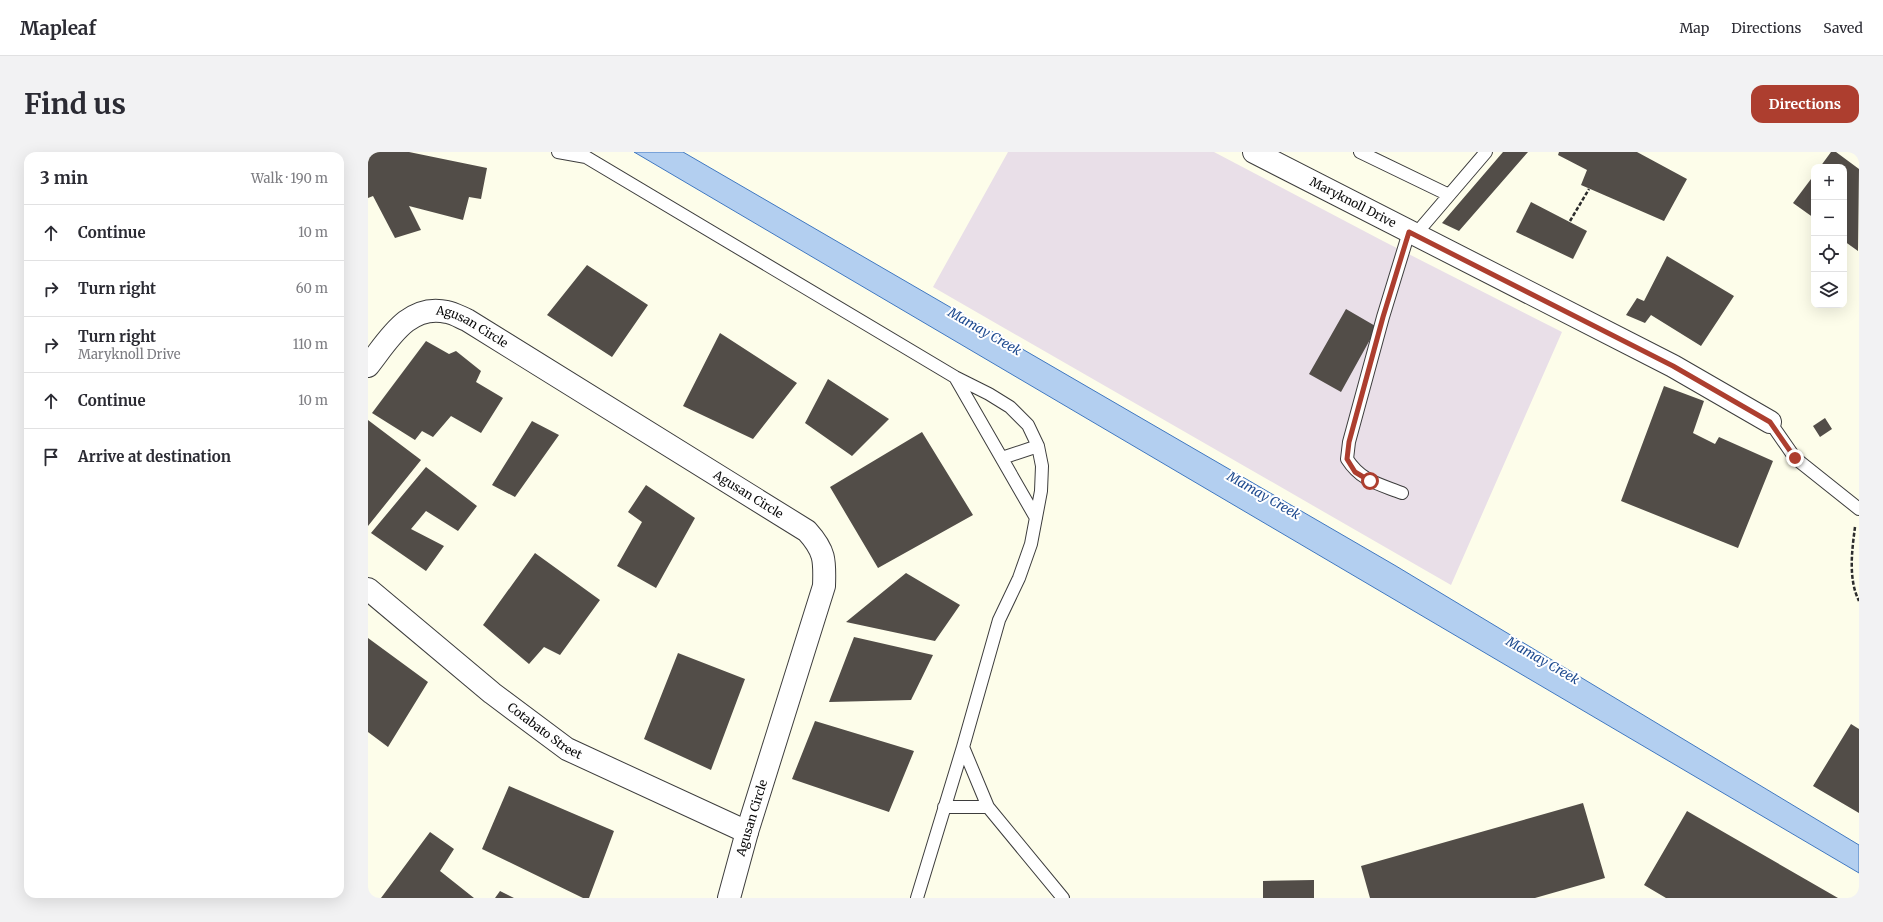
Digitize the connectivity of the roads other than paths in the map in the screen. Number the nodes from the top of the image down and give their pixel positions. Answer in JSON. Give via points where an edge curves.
{"nodes":[{"id":1,"x":558,"y":152,"type":"edge"},
{"id":2,"x":1254,"y":152,"type":"edge"},
{"id":3,"x":1360,"y":152,"type":"edge"},
{"id":4,"x":1486,"y":152,"type":"edge"},
{"id":5,"x":584,"y":154,"type":"edge"},
{"id":6,"x":1449,"y":196,"type":"junction"},
{"id":7,"x":1412,"y":233,"type":"junction"},
{"id":8,"x":368,"y":366,"type":"edge"},
{"id":9,"x":955,"y":377,"type":"junction"},
{"id":10,"x":1770,"y":422,"type":"joint"},
{"id":11,"x":1038,"y":446,"type":"junction"},
{"id":12,"x":1002,"y":458,"type":"junction"},
{"id":13,"x":1402,"y":493,"type":"dead end"},
{"id":14,"x":1858,"y":509,"type":"edge"},
{"id":15,"x":1036,"y":518,"type":"junction"},
{"id":16,"x":368,"y":589,"type":"edge"},
{"id":17,"x":963,"y":747,"type":"junction"},
{"id":18,"x":944,"y":807,"type":"junction"},
{"id":19,"x":988,"y":807,"type":"junction"},
{"id":20,"x":747,"y":832,"type":"junction"},
{"id":21,"x":729,"y":898,"type":"edge"},
{"id":22,"x":917,"y":898,"type":"edge"},
{"id":23,"x":1063,"y":898,"type":"edge"}],
"edges":[{"from":1,"to":5,"type":"lane"},
{"from":2,"to":7,"type":"street","name":"Maryknoll Drive"},
{"from":3,"to":6,"type":"lane"},
{"from":4,"to":6,"type":"lane"},
{"from":5,"to":9,"type":"lane"},
{"from":6,"to":7,"type":"lane"},
{"from":7,"to":10,"type":"street","name":"Maryknoll Drive","via":[[1673,366]]},
{"from":7,"to":13,"type":"lane","via":[[1383,317],[1349,442],[1347,459],[1355,472]]},
{"from":8,"to":20,"type":"street","name":"Agusan Circle","via":[[408,318],[429,311],[447,312],[467,320],[800,527],[818,543],[823,557],[824,586]]},
{"from":9,"to":11,"type":"lane","via":[[1010,407],[1028,425]]},
{"from":9,"to":12,"type":"lane"},
{"from":10,"to":14,"type":"lane","via":[[1795,458]]},
{"from":11,"to":12,"type":"lane"},
{"from":11,"to":15,"type":"lane","via":[[1042,466]]},
{"from":12,"to":15,"type":"lane"},
{"from":15,"to":17,"type":"lane","via":[[1019,578],[999,620]]},
{"from":16,"to":20,"type":"street","name":"Cotabato Street","via":[[492,693],[567,749]]},
{"from":17,"to":18,"type":"lane"},
{"from":17,"to":19,"type":"lane"},
{"from":18,"to":19,"type":"lane"},
{"from":18,"to":22,"type":"lane"},
{"from":19,"to":23,"type":"lane"},
{"from":20,"to":21,"type":"street","name":"Agusan Circle"}]}
